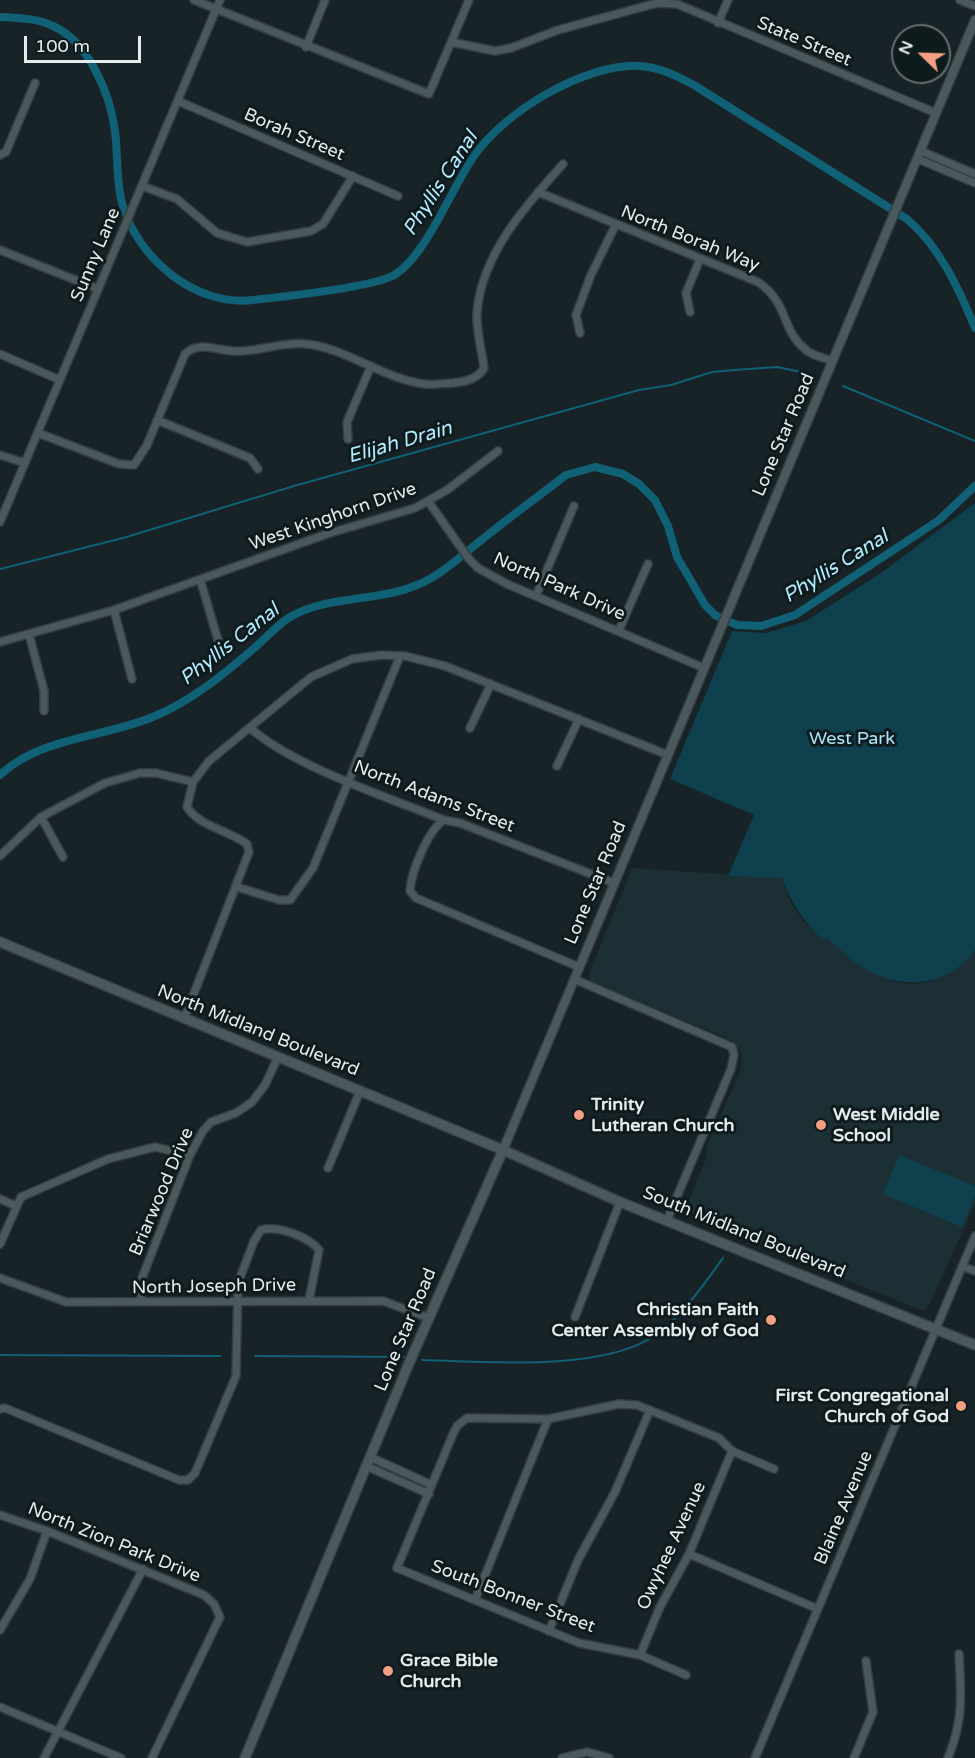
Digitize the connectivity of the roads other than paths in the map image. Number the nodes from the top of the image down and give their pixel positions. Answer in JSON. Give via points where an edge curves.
{"nodes":[{"id":1,"x":194,"y":0,"type":"edge"},
{"id":2,"x":220,"y":0,"type":"edge"},
{"id":3,"x":325,"y":0,"type":"edge"},
{"id":4,"x":469,"y":0,"type":"edge"},
{"id":5,"x":728,"y":0,"type":"edge"},
{"id":6,"x":960,"y":0,"type":"edge"},
{"id":7,"x":975,"y":6,"type":"edge"},
{"id":8,"x":216,"y":9,"type":"junction"},
{"id":9,"x":975,"y":20,"type":"edge"},
{"id":10,"x":718,"y":23,"type":"junction"},
{"id":11,"x":451,"y":42,"type":"junction"},
{"id":12,"x":306,"y":47,"type":"junction"},
{"id":13,"x":36,"y":83,"type":"dead end"},
{"id":14,"x":178,"y":101,"type":"junction"},
{"id":15,"x":936,"y":113,"type":"junction"},
{"id":16,"x":0,"y":155,"type":"edge"},
{"id":17,"x":920,"y":155,"type":"junction"},
{"id":18,"x":563,"y":164,"type":"dead end"},
{"id":19,"x":975,"y":174,"type":"edge"},
{"id":20,"x":353,"y":176,"type":"junction"},
{"id":21,"x":975,"y":183,"type":"edge"},
{"id":22,"x":142,"y":186,"type":"junction"},
{"id":23,"x":538,"y":192,"type":"junction"},
{"id":24,"x":398,"y":196,"type":"dead end"},
{"id":25,"x":616,"y":224,"type":"junction"},
{"id":26,"x":0,"y":250,"type":"edge"},
{"id":27,"x":700,"y":259,"type":"junction"},
{"id":28,"x":98,"y":289,"type":"junction"},
{"id":29,"x":690,"y":312,"type":"dead end"},
{"id":30,"x":580,"y":333,"type":"dead end"},
{"id":31,"x":0,"y":354,"type":"edge"},
{"id":32,"x":833,"y":361,"type":"junction"},
{"id":33,"x":371,"y":366,"type":"junction"},
{"id":34,"x":60,"y":381,"type":"junction"},
{"id":35,"x":157,"y":420,"type":"junction"},
{"id":36,"x":38,"y":433,"type":"junction"},
{"id":37,"x":348,"y":439,"type":"dead end"},
{"id":38,"x":498,"y":451,"type":"dead end"},
{"id":39,"x":0,"y":455,"type":"edge"},
{"id":40,"x":25,"y":463,"type":"junction"},
{"id":41,"x":258,"y":469,"type":"dead end"},
{"id":42,"x":428,"y":501,"type":"junction"},
{"id":43,"x":574,"y":506,"type":"dead end"},
{"id":44,"x":0,"y":522,"type":"edge"},
{"id":45,"x":648,"y":564,"type":"dead end"},
{"id":46,"x":200,"y":579,"type":"junction"},
{"id":47,"x":536,"y":596,"type":"junction"},
{"id":48,"x":114,"y":610,"type":"junction"},
{"id":49,"x":619,"y":630,"type":"junction"},
{"id":50,"x":29,"y":634,"type":"junction"},
{"id":51,"x":218,"y":640,"type":"dead end"},
{"id":52,"x":0,"y":642,"type":"edge"},
{"id":53,"x":400,"y":656,"type":"junction"},
{"id":54,"x":704,"y":668,"type":"junction"},
{"id":55,"x":132,"y":679,"type":"dead end"},
{"id":56,"x":491,"y":684,"type":"junction"},
{"id":57,"x":44,"y":711,"type":"dead end"},
{"id":58,"x":579,"y":719,"type":"junction"},
{"id":59,"x":250,"y":728,"type":"junction"},
{"id":60,"x":470,"y":728,"type":"dead end"},
{"id":61,"x":668,"y":755,"type":"junction"},
{"id":62,"x":557,"y":766,"type":"dead end"},
{"id":63,"x":350,"y":781,"type":"junction"},
{"id":64,"x":193,"y":782,"type":"junction"},
{"id":65,"x":41,"y":816,"type":"junction"},
{"id":66,"x":444,"y":820,"type":"junction"},
{"id":67,"x":0,"y":856,"type":"edge"},
{"id":68,"x":63,"y":857,"type":"dead end"},
{"id":69,"x":614,"y":883,"type":"junction"},
{"id":70,"x":237,"y":887,"type":"junction"},
{"id":71,"x":0,"y":942,"type":"edge"},
{"id":72,"x":579,"y":967,"type":"junction"},
{"id":73,"x":574,"y":979,"type":"junction"},
{"id":74,"x":184,"y":1018,"type":"junction"},
{"id":75,"x":278,"y":1057,"type":"junction"},
{"id":76,"x":360,"y":1091,"type":"junction"},
{"id":77,"x":503,"y":1150,"type":"junction"},
{"id":78,"x":190,"y":1155,"type":"junction"},
{"id":79,"x":328,"y":1168,"type":"dead end"},
{"id":80,"x":0,"y":1199,"type":"edge"},
{"id":81,"x":620,"y":1202,"type":"junction"},
{"id":82,"x":16,"y":1206,"type":"junction"},
{"id":83,"x":668,"y":1220,"type":"junction"},
{"id":84,"x":975,"y":1236,"type":"edge"},
{"id":85,"x":0,"y":1244,"type":"edge"},
{"id":86,"x":962,"y":1266,"type":"junction"},
{"id":87,"x":975,"y":1271,"type":"edge"},
{"id":88,"x":0,"y":1278,"type":"edge"},
{"id":89,"x":236,"y":1300,"type":"junction"},
{"id":90,"x":309,"y":1300,"type":"junction"},
{"id":91,"x":141,"y":1301,"type":"junction"},
{"id":92,"x":575,"y":1317,"type":"dead end"},
{"id":93,"x":429,"y":1318,"type":"junction"},
{"id":94,"x":936,"y":1328,"type":"junction"},
{"id":95,"x":975,"y":1345,"type":"edge"},
{"id":96,"x":0,"y":1408,"type":"edge"},
{"id":97,"x":650,"y":1410,"type":"junction"},
{"id":98,"x":548,"y":1419,"type":"junction"},
{"id":99,"x":732,"y":1451,"type":"junction"},
{"id":100,"x":368,"y":1462,"type":"junction"},
{"id":101,"x":774,"y":1469,"type":"dead end"},
{"id":102,"x":432,"y":1485,"type":"junction"},
{"id":103,"x":429,"y":1494,"type":"junction"},
{"id":104,"x":0,"y":1515,"type":"edge"},
{"id":105,"x":47,"y":1530,"type":"junction"},
{"id":106,"x":689,"y":1554,"type":"junction"},
{"id":107,"x":143,"y":1569,"type":"junction"},
{"id":108,"x":475,"y":1599,"type":"junction"},
{"id":109,"x":818,"y":1609,"type":"junction"},
{"id":110,"x":0,"y":1630,"type":"edge"},
{"id":111,"x":549,"y":1631,"type":"junction"},
{"id":112,"x":640,"y":1654,"type":"junction"},
{"id":113,"x":959,"y":1654,"type":"dead end"},
{"id":114,"x":866,"y":1661,"type":"dead end"},
{"id":115,"x":686,"y":1675,"type":"dead end"},
{"id":116,"x":0,"y":1707,"type":"edge"},
{"id":117,"x":58,"y":1731,"type":"junction"},
{"id":118,"x":44,"y":1758,"type":"edge"},
{"id":119,"x":121,"y":1758,"type":"edge"},
{"id":120,"x":152,"y":1758,"type":"edge"},
{"id":121,"x":245,"y":1758,"type":"edge"},
{"id":122,"x":562,"y":1758,"type":"edge"},
{"id":123,"x":609,"y":1758,"type":"edge"},
{"id":124,"x":755,"y":1758,"type":"edge"},
{"id":125,"x":854,"y":1758,"type":"edge"},
{"id":126,"x":948,"y":1758,"type":"edge"}],
"edges":[{"from":1,"to":8,"type":"street"},
{"from":2,"to":8,"type":"street","name":"Sunny Lane"},
{"from":3,"to":12,"type":"street"},
{"from":4,"to":11,"type":"street"},
{"from":5,"to":10,"type":"street"},
{"from":6,"to":7,"type":"street"},
{"from":8,"to":12,"type":"street"},
{"from":8,"to":14,"type":"street","name":"Sunny Lane"},
{"from":9,"to":15,"type":"street","name":"Lone Star Road"},
{"from":10,"to":11,"type":"street","name":"State Street","via":[[677,4],[657,3],[558,30],[511,48],[495,51]]},
{"from":10,"to":15,"type":"street","name":"State Street"},
{"from":11,"to":12,"type":"street","via":[[429,94]]},
{"from":13,"to":16,"type":"street","via":[[6,152]]},
{"from":14,"to":20,"type":"street","name":"Borah Street"},
{"from":14,"to":22,"type":"street","name":"Sunny Lane"},
{"from":15,"to":17,"type":"street","name":"Lone Star Road"},
{"from":17,"to":19,"type":"street"},
{"from":17,"to":21,"type":"street"},
{"from":17,"to":32,"type":"street","name":"Lone Star Road"},
{"from":18,"to":23,"type":"street"},
{"from":20,"to":22,"type":"street","via":[[323,224],[311,231],[247,242],[226,237],[177,199]]},
{"from":20,"to":24,"type":"street","name":"Borah Street"},
{"from":22,"to":28,"type":"street","name":"Sunny Lane"},
{"from":23,"to":25,"type":"street","name":"North Borah Way"},
{"from":23,"to":33,"type":"street","via":[[502,240],[484,280],[477,314],[484,368],[480,374],[464,382],[425,384]]},
{"from":25,"to":27,"type":"street","name":"North Borah Way"},
{"from":25,"to":30,"type":"street","via":[[576,315]]},
{"from":26,"to":28,"type":"street"},
{"from":27,"to":29,"type":"street","via":[[686,293]]},
{"from":27,"to":32,"type":"street","name":"North Borah Way","via":[[758,282],[770,291],[782,306],[790,334],[807,352]]},
{"from":28,"to":34,"type":"street","name":"Sunny Lane"},
{"from":31,"to":34,"type":"street"},
{"from":32,"to":54,"type":"street","name":"Lone Star Road"},
{"from":33,"to":35,"type":"street","via":[[305,344],[235,351],[192,348],[185,354]]},
{"from":33,"to":37,"type":"street","via":[[347,422]]},
{"from":34,"to":36,"type":"street","name":"Sunny Lane"},
{"from":35,"to":36,"type":"street","via":[[134,465],[119,464]]},
{"from":35,"to":41,"type":"street","via":[[250,458]]},
{"from":36,"to":40,"type":"street","name":"Sunny Lane"},
{"from":38,"to":42,"type":"street","name":"West Kinghorn Drive"},
{"from":39,"to":40,"type":"street"},
{"from":40,"to":44,"type":"street","name":"Sunny Lane"},
{"from":42,"to":46,"type":"street","name":"West Kinghorn Drive"},
{"from":42,"to":47,"type":"street","name":"North Park Drive","via":[[478,568]]},
{"from":43,"to":47,"type":"street"},
{"from":45,"to":49,"type":"street"},
{"from":46,"to":48,"type":"street","name":"West Kinghorn Drive"},
{"from":46,"to":51,"type":"street"},
{"from":47,"to":49,"type":"street","name":"North Park Drive"},
{"from":48,"to":50,"type":"street","name":"West Kinghorn Drive"},
{"from":48,"to":55,"type":"street"},
{"from":49,"to":54,"type":"street","name":"North Park Drive"},
{"from":50,"to":52,"type":"street","name":"West Kinghorn Drive"},
{"from":50,"to":57,"type":"street","via":[[44,691]]},
{"from":53,"to":56,"type":"street","via":[[445,666]]},
{"from":53,"to":59,"type":"street","via":[[352,659],[311,678]]},
{"from":53,"to":63,"type":"street"},
{"from":54,"to":61,"type":"street","name":"Lone Star Road"},
{"from":56,"to":58,"type":"street"},
{"from":56,"to":60,"type":"street"},
{"from":58,"to":61,"type":"street"},
{"from":58,"to":62,"type":"street"},
{"from":59,"to":63,"type":"street","name":"North Adams Street","via":[[274,746]]},
{"from":59,"to":64,"type":"street","via":[[209,761]]},
{"from":61,"to":69,"type":"street","name":"Lone Star Road"},
{"from":63,"to":66,"type":"street","name":"North Adams Street"},
{"from":63,"to":70,"type":"street","via":[[313,868],[290,900]]},
{"from":64,"to":65,"type":"street","via":[[140,773],[105,783]]},
{"from":64,"to":70,"type":"street","via":[[187,807],[192,814],[247,844],[249,852]]},
{"from":65,"to":67,"type":"street"},
{"from":65,"to":68,"type":"street"},
{"from":66,"to":69,"type":"street","name":"North Adams Street"},
{"from":66,"to":72,"type":"street","via":[[431,835],[411,878],[410,891],[416,898]]},
{"from":69,"to":72,"type":"street","name":"Lone Star Road"},
{"from":70,"to":74,"type":"street"},
{"from":71,"to":74,"type":"main road","name":"North Midland Boulevard"},
{"from":72,"to":73,"type":"street","name":"Lone Star Road"},
{"from":73,"to":77,"type":"street","name":"Lone Star Road"},
{"from":73,"to":83,"type":"street","via":[[729,1044],[732,1049],[731,1069]]},
{"from":74,"to":75,"type":"main road","name":"North Midland Boulevard"},
{"from":75,"to":76,"type":"main road","name":"North Midland Boulevard"},
{"from":75,"to":78,"type":"street","name":"Briarwood Drive","via":[[252,1102],[211,1122]]},
{"from":76,"to":77,"type":"main road","name":"North Midland Boulevard"},
{"from":76,"to":79,"type":"street"},
{"from":77,"to":81,"type":"main road","name":"South Midland Boulevard"},
{"from":77,"to":93,"type":"main road","name":"Lone Star Road"},
{"from":78,"to":82,"type":"street","via":[[155,1147],[108,1159],[21,1197]]},
{"from":78,"to":91,"type":"street","name":"Briarwood Drive","via":[[142,1278]]},
{"from":80,"to":82,"type":"street"},
{"from":81,"to":83,"type":"main road","name":"South Midland Boulevard"},
{"from":81,"to":92,"type":"street"},
{"from":82,"to":85,"type":"street"},
{"from":83,"to":94,"type":"main road","name":"South Midland Boulevard"},
{"from":84,"to":86,"type":"street","name":"Blaine Avenue"},
{"from":86,"to":87,"type":"street"},
{"from":86,"to":94,"type":"street","name":"Blaine Avenue"},
{"from":88,"to":91,"type":"street","name":"North Joseph Drive","via":[[66,1302]]},
{"from":89,"to":90,"type":"street","name":"North Joseph Drive"},
{"from":89,"to":90,"type":"street","via":[[238,1283],[254,1241],[261,1230],[269,1228],[315,1244],[320,1250]]},
{"from":89,"to":91,"type":"street","name":"North Joseph Drive"},
{"from":89,"to":96,"type":"street","via":[[236,1376],[195,1473],[188,1480],[179,1480]]},
{"from":90,"to":93,"type":"street","name":"North Joseph Drive","via":[[383,1301]]},
{"from":93,"to":100,"type":"main road","name":"Lone Star Road"},
{"from":94,"to":95,"type":"main road","name":"South Midland Boulevard"},
{"from":94,"to":109,"type":"street","name":"Blaine Avenue"},
{"from":97,"to":98,"type":"street","via":[[619,1404]]},
{"from":97,"to":99,"type":"street","via":[[719,1438]]},
{"from":97,"to":111,"type":"street","via":[[615,1492],[578,1560]]},
{"from":98,"to":102,"type":"street","via":[[467,1418],[457,1426]]},
{"from":98,"to":108,"type":"street"},
{"from":99,"to":101,"type":"street"},
{"from":99,"to":106,"type":"street","name":"Owyhee Avenue"},
{"from":100,"to":102,"type":"street"},
{"from":100,"to":103,"type":"street"},
{"from":100,"to":121,"type":"main road","name":"Lone Star Road"},
{"from":102,"to":103,"type":"street"},
{"from":103,"to":108,"type":"street","name":"South Bonner Street","via":[[397,1568]]},
{"from":104,"to":105,"type":"street","name":"North Zion Park Drive"},
{"from":105,"to":107,"type":"street","name":"North Zion Park Drive"},
{"from":105,"to":110,"type":"street","via":[[30,1579]]},
{"from":106,"to":109,"type":"street"},
{"from":106,"to":112,"type":"street","name":"Owyhee Avenue"},
{"from":107,"to":117,"type":"street"},
{"from":107,"to":120,"type":"street","name":"North Zion Park Drive","via":[[204,1594],[220,1617]]},
{"from":108,"to":111,"type":"street","name":"South Bonner Street"},
{"from":109,"to":124,"type":"street","name":"Blaine Avenue"},
{"from":111,"to":112,"type":"street","name":"South Bonner Street","via":[[579,1643]]},
{"from":112,"to":115,"type":"street","name":"South Bonner Street"},
{"from":113,"to":126,"type":"street","via":[[961,1713],[959,1731]]},
{"from":114,"to":125,"type":"street","via":[[873,1712]]},
{"from":116,"to":117,"type":"street"},
{"from":117,"to":118,"type":"street"},
{"from":117,"to":119,"type":"street"},
{"from":122,"to":123,"type":"street","via":[[587,1752]]}]}
